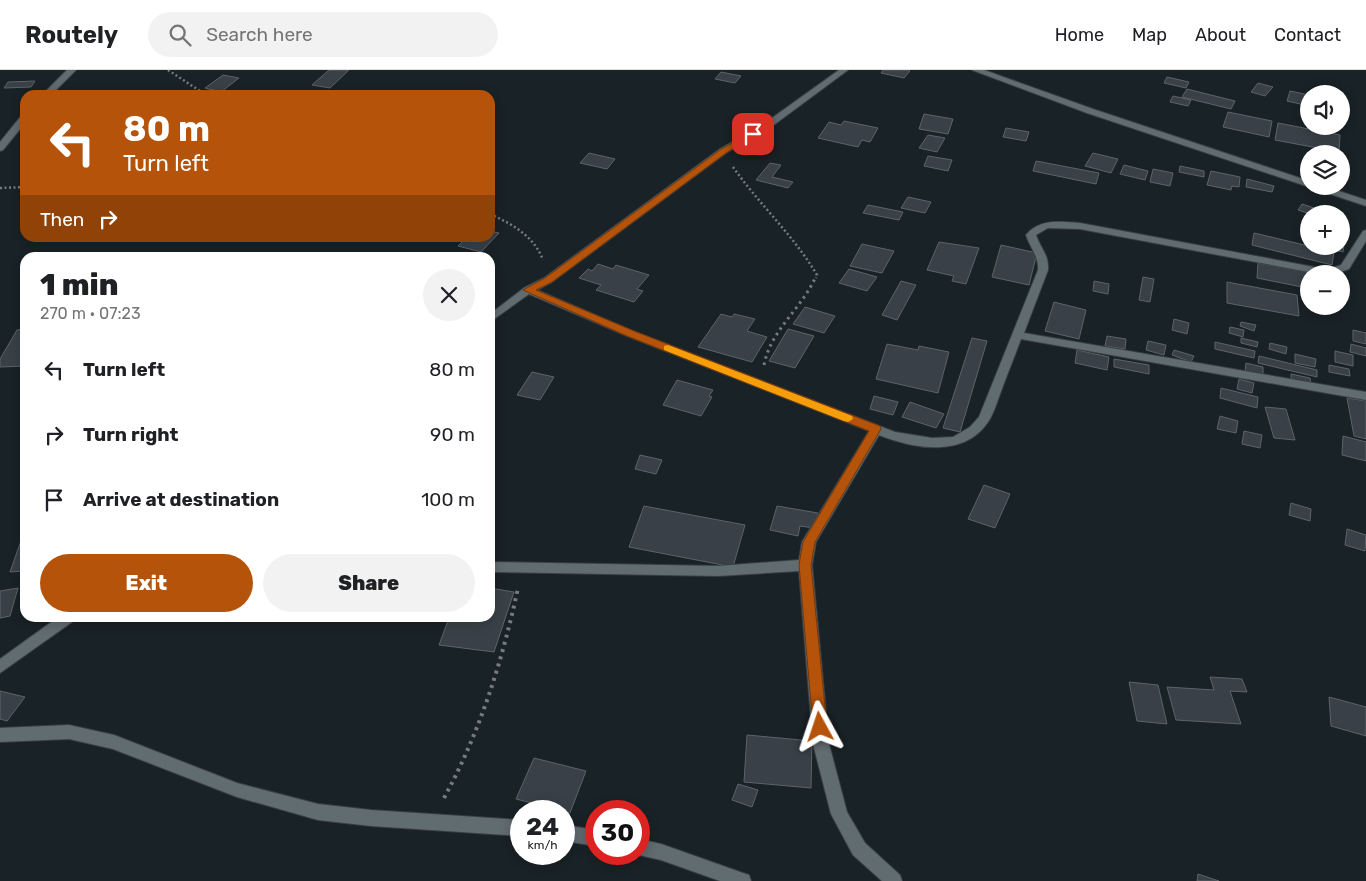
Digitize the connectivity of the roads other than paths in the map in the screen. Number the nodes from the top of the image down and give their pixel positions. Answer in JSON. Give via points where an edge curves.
{"nodes":[{"id":1,"x":72,"y":70,"type":"edge"},
{"id":2,"x":844,"y":70,"type":"edge"},
{"id":3,"x":976,"y":70,"type":"edge"},
{"id":4,"x":51,"y":90,"type":"edge"},
{"id":5,"x":20,"y":123,"type":"edge"},
{"id":6,"x":0,"y":148,"type":"edge"},
{"id":7,"x":1300,"y":181,"type":"edge"},
{"id":8,"x":1342,"y":195,"type":"edge"},
{"id":9,"x":1366,"y":203,"type":"edge"},
{"id":10,"x":1366,"y":233,"type":"edge"},
{"id":11,"x":528,"y":290,"type":"junction"},
{"id":12,"x":495,"y":315,"type":"edge"},
{"id":13,"x":1018,"y":335,"type":"junction"},
{"id":14,"x":1366,"y":396,"type":"edge"},
{"id":15,"x":876,"y":429,"type":"junction"},
{"id":16,"x":805,"y":565,"type":"junction"},
{"id":17,"x":495,"y":567,"type":"edge"},
{"id":18,"x":62,"y":622,"type":"edge"},
{"id":19,"x":0,"y":668,"type":"edge"},
{"id":20,"x":0,"y":735,"type":"edge"},
{"id":21,"x":510,"y":827,"type":"edge"},
{"id":22,"x":650,"y":850,"type":"edge"},
{"id":23,"x":743,"y":881,"type":"edge"},
{"id":24,"x":894,"y":881,"type":"edge"}],
"edges":[{"from":1,"to":4,"type":"street"},
{"from":2,"to":11,"type":"street","via":[[768,124],[723,151],[548,280]]},
{"from":3,"to":7,"type":"street"},
{"from":5,"to":6,"type":"street"},
{"from":8,"to":9,"type":"street"},
{"from":10,"to":13,"type":"street","via":[[1344,267],[1314,270],[1080,226],[1043,225],[1031,234],[1044,259],[1043,270]]},
{"from":11,"to":12,"type":"street"},
{"from":11,"to":15,"type":"street","via":[[631,334]]},
{"from":13,"to":14,"type":"street"},
{"from":13,"to":15,"type":"street","via":[[984,419],[974,433],[958,442],[930,442],[894,436]]},
{"from":15,"to":16,"type":"street","via":[[809,542]]},
{"from":16,"to":17,"type":"street","via":[[718,571]]},
{"from":16,"to":24,"type":"street","via":[[821,744],[838,814],[858,849]]},
{"from":18,"to":19,"type":"street"},
{"from":20,"to":21,"type":"street","via":[[69,732],[114,742],[238,790],[318,812]]},
{"from":22,"to":23,"type":"street"}]}
